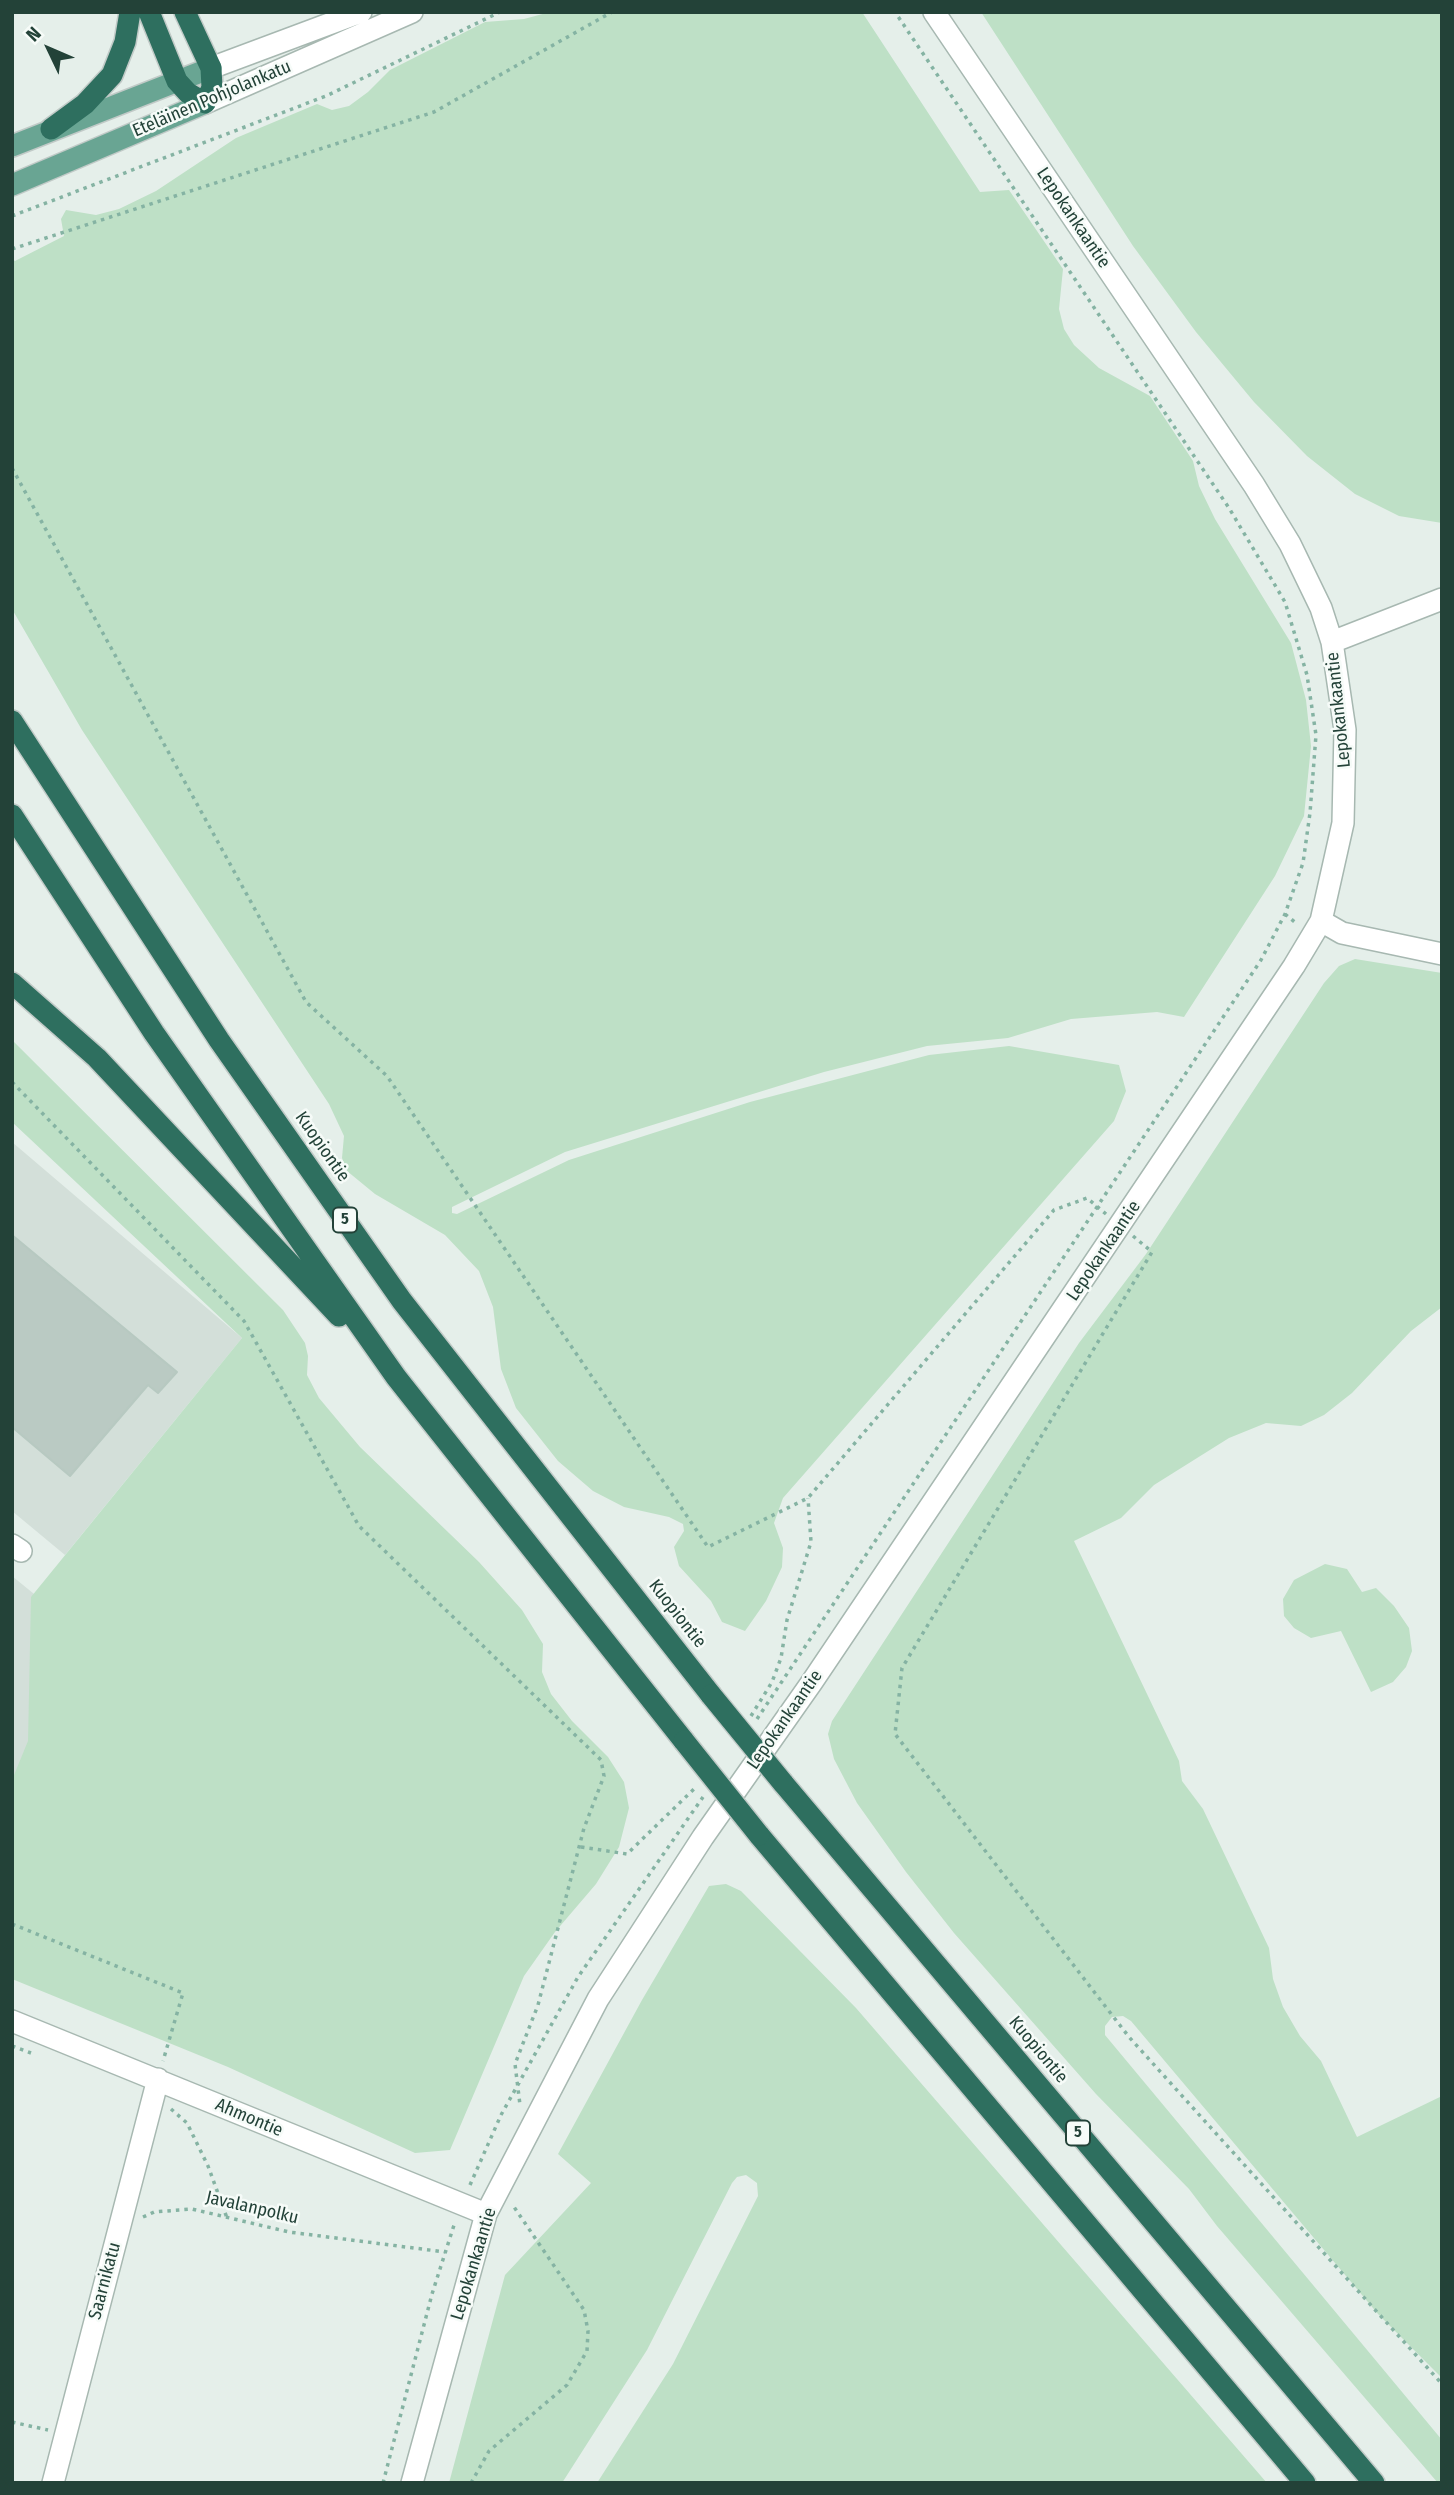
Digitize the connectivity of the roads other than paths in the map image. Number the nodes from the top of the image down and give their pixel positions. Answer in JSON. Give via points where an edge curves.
{"nodes":[{"id":1,"x":130,"y":12,"type":"edge"},
{"id":2,"x":149,"y":12,"type":"edge"},
{"id":3,"x":185,"y":12,"type":"edge"},
{"id":4,"x":361,"y":12,"type":"edge"},
{"id":5,"x":412,"y":12,"type":"edge"},
{"id":6,"x":934,"y":12,"type":"edge"},
{"id":7,"x":211,"y":68,"type":"junction"},
{"id":8,"x":177,"y":81,"type":"junction"},
{"id":9,"x":205,"y":103,"type":"junction"},
{"id":10,"x":51,"y":129,"type":"junction"},
{"id":11,"x":12,"y":146,"type":"edge"},
{"id":12,"x":12,"y":185,"type":"edge"},
{"id":13,"x":1442,"y":599,"type":"edge"},
{"id":14,"x":1332,"y":642,"type":"junction"},
{"id":15,"x":12,"y":721,"type":"edge"},
{"id":16,"x":12,"y":815,"type":"edge"},
{"id":17,"x":1321,"y":921,"type":"junction"},
{"id":18,"x":1442,"y":954,"type":"edge"},
{"id":19,"x":12,"y":983,"type":"edge"},
{"id":20,"x":396,"y":1377,"type":"junction"},
{"id":21,"x":12,"y":2021,"type":"edge"},
{"id":22,"x":158,"y":2079,"type":"junction"},
{"id":23,"x":486,"y":2214,"type":"junction"},
{"id":24,"x":53,"y":2483,"type":"edge"},
{"id":25,"x":412,"y":2483,"type":"edge"},
{"id":26,"x":1305,"y":2483,"type":"edge"},
{"id":27,"x":1374,"y":2483,"type":"edge"}],
"edges":[{"from":1,"to":10,"type":"highway","via":[[113,75]]},
{"from":2,"to":8,"type":"highway"},
{"from":3,"to":7,"type":"highway"},
{"from":4,"to":7,"type":"street","name":"Eteläinen Pohjolankatu"},
{"from":5,"to":9,"type":"street","name":"Eteläinen Pohjolankatu"},
{"from":6,"to":14,"type":"street","name":"Lepokankaantie","via":[[1254,485],[1290,544]]},
{"from":7,"to":8,"type":"main road","name":"Eteläinen Pohjolankatu"},
{"from":7,"to":9,"type":"highway","via":[[212,88]]},
{"from":8,"to":9,"type":"highway"},
{"from":8,"to":10,"type":"main road","name":"Eteläinen Pohjolankatu"},
{"from":9,"to":12,"type":"main road","name":"Eteläinen Pohjolankatu"},
{"from":10,"to":11,"type":"main road","name":"Eteläinen Pohjolankatu"},
{"from":13,"to":14,"type":"street"},
{"from":14,"to":17,"type":"street","name":"Lepokankaantie","via":[[1345,730],[1346,779],[1343,823]]},
{"from":15,"to":27,"type":"highway","name":"Kuopiontie","number":"5","bridge":true,"via":[[219,1040],[402,1301],[782,1783]]},
{"from":16,"to":20,"type":"highway","via":[[154,1033]]},
{"from":17,"to":18,"type":"street","via":[[1342,933]]},
{"from":17,"to":23,"type":"street","name":"Lepokankaantie","via":[[1240,1050],[703,1837],[598,2000]]},
{"from":19,"to":20,"type":"highway","via":[[97,1058]]},
{"from":20,"to":26,"type":"highway","bridge":true,"via":[[760,1835]]},
{"from":21,"to":22,"type":"street","name":"Ahmontie"},
{"from":22,"to":23,"type":"street","name":"Ahmontie"},
{"from":22,"to":24,"type":"street","name":"Saarnikatu"},
{"from":23,"to":25,"type":"street","name":"Lepokankaantie"}]}
